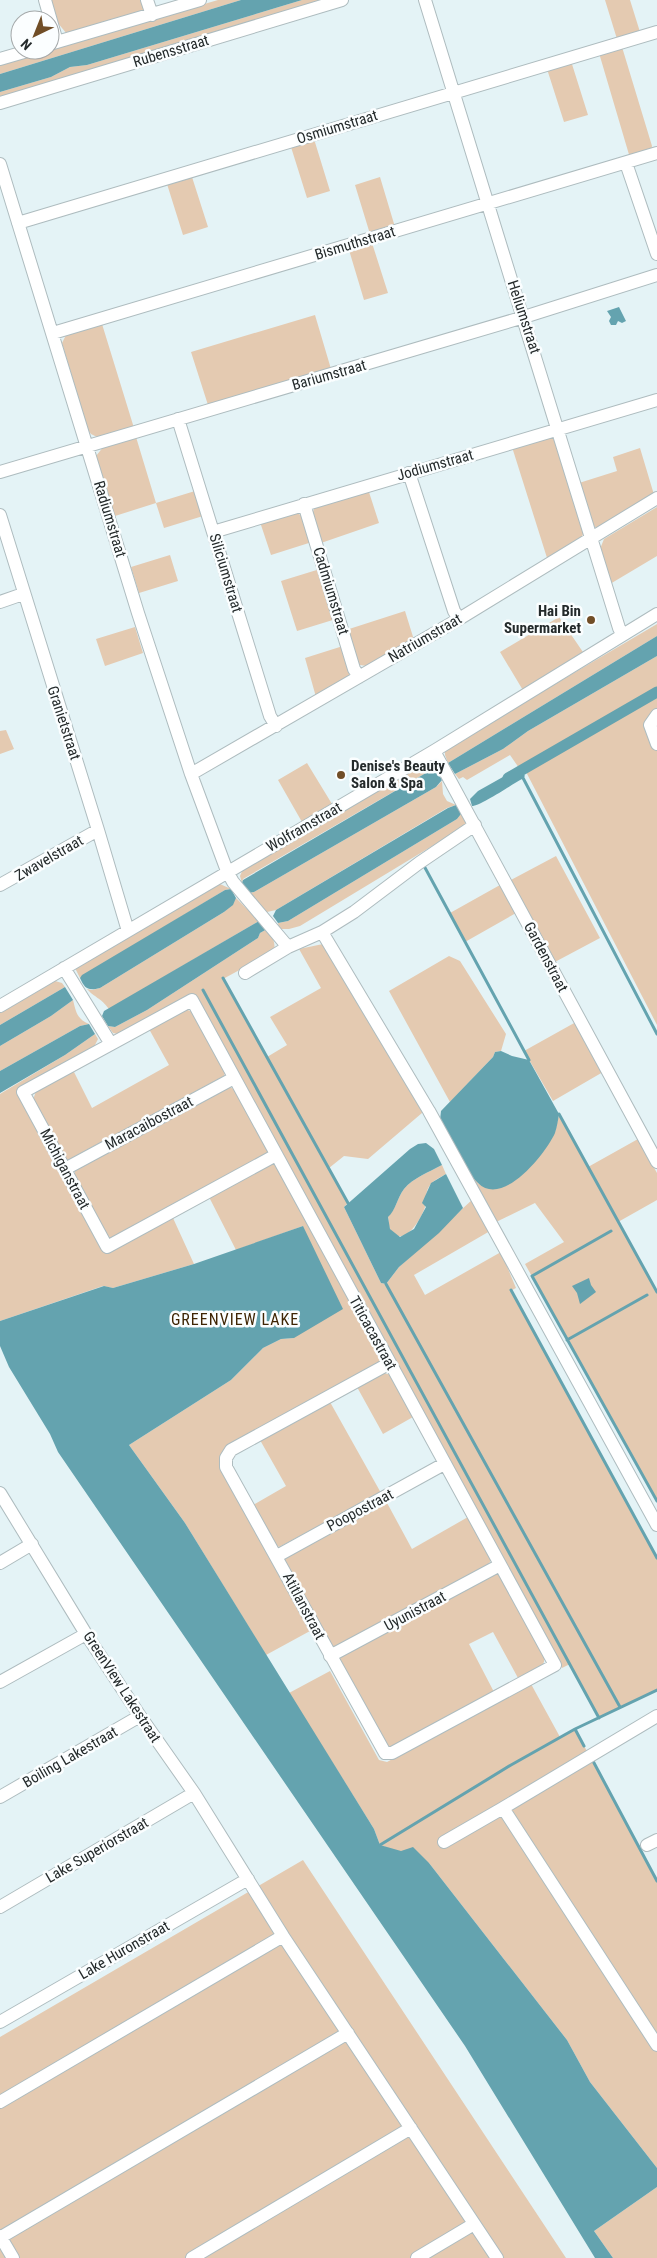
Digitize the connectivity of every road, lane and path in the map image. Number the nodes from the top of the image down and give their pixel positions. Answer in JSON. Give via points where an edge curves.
{"nodes":[{"id":1,"x":147,"y":0,"type":"edge"},
{"id":2,"x":200,"y":0,"type":"edge"},
{"id":3,"x":342,"y":0,"type":"edge"},
{"id":4,"x":425,"y":0,"type":"edge"},
{"id":5,"x":152,"y":15,"type":"junction"},
{"id":6,"x":657,"y":32,"type":"edge"},
{"id":7,"x":60,"y":41,"type":"edge"},
{"id":8,"x":453,"y":92,"type":"junction"},
{"id":9,"x":0,"y":103,"type":"edge"},
{"id":10,"x":657,"y":153,"type":"edge"},
{"id":11,"x":626,"y":163,"type":"junction"},
{"id":12,"x":0,"y":164,"type":"edge"},
{"id":13,"x":486,"y":204,"type":"junction"},
{"id":14,"x":18,"y":223,"type":"junction"},
{"id":15,"x":657,"y":254,"type":"edge"},
{"id":16,"x":657,"y":275,"type":"edge"},
{"id":17,"x":524,"y":317,"type":"junction"},
{"id":18,"x":53,"y":333,"type":"junction"},
{"id":19,"x":657,"y":400,"type":"edge"},
{"id":20,"x":178,"y":419,"type":"junction"},
{"id":21,"x":558,"y":429,"type":"junction"},
{"id":22,"x":88,"y":446,"type":"junction"},
{"id":23,"x":0,"y":472,"type":"edge"},
{"id":24,"x":410,"y":473,"type":"junction"},
{"id":25,"x":657,"y":498,"type":"edge"},
{"id":26,"x":304,"y":504,"type":"junction"},
{"id":27,"x":0,"y":515,"type":"edge"},
{"id":28,"x":213,"y":532,"type":"junction"},
{"id":29,"x":591,"y":538,"type":"junction"},
{"id":30,"x":23,"y":594,"type":"junction"},
{"id":31,"x":0,"y":602,"type":"edge"},
{"id":32,"x":657,"y":614,"type":"edge"},
{"id":33,"x":459,"y":619,"type":"junction"},
{"id":34,"x":622,"y":634,"type":"junction"},
{"id":35,"x":359,"y":677,"type":"junction"},
{"id":36,"x":657,"y":715,"type":"edge"},
{"id":37,"x":276,"y":726,"type":"junction"},
{"id":38,"x":657,"y":744,"type":"edge"},
{"id":39,"x":434,"y":751,"type":"junction"},
{"id":40,"x":191,"y":774,"type":"junction"},
{"id":41,"x":472,"y":821,"type":"junction"},
{"id":42,"x":98,"y":830,"type":"junction"},
{"id":43,"x":230,"y":877,"type":"junction"},
{"id":44,"x":0,"y":885,"type":"edge"},
{"id":45,"x":128,"y":931,"type":"junction"},
{"id":46,"x":322,"y":932,"type":"junction"},
{"id":47,"x":288,"y":947,"type":"junction"},
{"id":48,"x":64,"y":968,"type":"junction"},
{"id":49,"x":245,"y":973,"type":"dead end"},
{"id":50,"x":192,"y":1000,"type":"joint"},
{"id":51,"x":0,"y":1006,"type":"edge"},
{"id":52,"x":109,"y":1040,"type":"junction"},
{"id":53,"x":234,"y":1078,"type":"junction"},
{"id":54,"x":276,"y":1155,"type":"junction"},
{"id":55,"x":657,"y":1162,"type":"edge"},
{"id":56,"x":65,"y":1169,"type":"junction"},
{"id":57,"x":390,"y":1363,"type":"junction"},
{"id":58,"x":444,"y":1464,"type":"junction"},
{"id":59,"x":0,"y":1492,"type":"edge"},
{"id":60,"x":657,"y":1525,"type":"edge"},
{"id":61,"x":32,"y":1544,"type":"junction"},
{"id":62,"x":276,"y":1556,"type":"junction"},
{"id":63,"x":0,"y":1563,"type":"edge"},
{"id":64,"x":500,"y":1565,"type":"junction"},
{"id":65,"x":86,"y":1634,"type":"junction"},
{"id":66,"x":330,"y":1656,"type":"junction"},
{"id":67,"x":555,"y":1665,"type":"joint"},
{"id":68,"x":0,"y":1682,"type":"edge"},
{"id":69,"x":140,"y":1716,"type":"junction"},
{"id":70,"x":657,"y":1716,"type":"edge"},
{"id":71,"x":194,"y":1793,"type":"junction"},
{"id":72,"x":0,"y":1797,"type":"edge"},
{"id":73,"x":503,"y":1808,"type":"junction"},
{"id":74,"x":444,"y":1842,"type":"dead end"},
{"id":75,"x":248,"y":1879,"type":"junction"},
{"id":76,"x":0,"y":1907,"type":"edge"},
{"id":77,"x":283,"y":1936,"type":"junction"},
{"id":78,"x":0,"y":2022,"type":"edge"},
{"id":79,"x":348,"y":2033,"type":"junction"},
{"id":80,"x":657,"y":2045,"type":"edge"},
{"id":81,"x":0,"y":2102,"type":"edge"},
{"id":82,"x":411,"y":2128,"type":"junction"},
{"id":83,"x":474,"y":2224,"type":"junction"},
{"id":84,"x":1,"y":2237,"type":"edge"},
{"id":85,"x":13,"y":2258,"type":"edge"},
{"id":86,"x":192,"y":2258,"type":"edge"},
{"id":87,"x":417,"y":2258,"type":"edge"},
{"id":88,"x":497,"y":2258,"type":"edge"}],
"edges":[{"from":1,"to":5,"type":"street"},
{"from":2,"to":5,"type":"street"},
{"from":3,"to":9,"type":"street","name":"Rubensstraat"},
{"from":4,"to":8,"type":"street","name":"Heliumstraat"},
{"from":5,"to":7,"type":"street"},
{"from":6,"to":8,"type":"street","name":"Osmiumstraat"},
{"from":8,"to":13,"type":"street","name":"Heliumstraat"},
{"from":8,"to":14,"type":"street","name":"Osmiumstraat"},
{"from":10,"to":11,"type":"street","name":"Bismuthstraat"},
{"from":11,"to":13,"type":"street","name":"Bismuthstraat"},
{"from":11,"to":15,"type":"street"},
{"from":12,"to":14,"type":"street","name":"Radiumstraat"},
{"from":13,"to":17,"type":"street","name":"Heliumstraat"},
{"from":13,"to":18,"type":"street","name":"Bismuthstraat"},
{"from":14,"to":18,"type":"street","name":"Radiumstraat"},
{"from":16,"to":17,"type":"street","name":"Bariumstraat"},
{"from":17,"to":20,"type":"street","name":"Bariumstraat"},
{"from":17,"to":21,"type":"street","name":"Heliumstraat"},
{"from":18,"to":22,"type":"street","name":"Radiumstraat"},
{"from":19,"to":21,"type":"street","name":"Jodiumstraat"},
{"from":20,"to":22,"type":"street","name":"Bariumstraat"},
{"from":20,"to":28,"type":"street","name":"Siliciumstraat"},
{"from":21,"to":24,"type":"street","name":"Jodiumstraat"},
{"from":21,"to":29,"type":"street","name":"Heliumstraat"},
{"from":22,"to":23,"type":"street","name":"Bariumstraat"},
{"from":22,"to":40,"type":"street","name":"Radiumstraat","via":[[138,614]]},
{"from":24,"to":26,"type":"street","name":"Jodiumstraat"},
{"from":24,"to":33,"type":"street"},
{"from":25,"to":29,"type":"street","name":"Natriumstraat"},
{"from":26,"to":28,"type":"street","name":"Jodiumstraat"},
{"from":26,"to":35,"type":"street","name":"Cadmiumstraat"},
{"from":27,"to":30,"type":"street","name":"Granietstraat"},
{"from":28,"to":37,"type":"street","name":"Siliciumstraat","via":[[270,716]]},
{"from":29,"to":33,"type":"street","name":"Natriumstraat"},
{"from":29,"to":34,"type":"street","name":"Heliumstraat"},
{"from":30,"to":31,"type":"street"},
{"from":30,"to":42,"type":"street","name":"Granietstraat"},
{"from":32,"to":34,"type":"street","name":"Wolframstraat"},
{"from":33,"to":35,"type":"street","name":"Natriumstraat"},
{"from":34,"to":39,"type":"street","name":"Wolframstraat"},
{"from":35,"to":37,"type":"street","name":"Natriumstraat"},
{"from":36,"to":38,"type":"street","via":[[650,724]]},
{"from":37,"to":40,"type":"street","name":"Natriumstraat"},
{"from":39,"to":41,"type":"street","name":"Gardenstraat"},
{"from":39,"to":43,"type":"street","name":"Wolframstraat"},
{"from":40,"to":43,"type":"street","name":"Radiumstraat"},
{"from":41,"to":46,"type":"street","via":[[354,912]]},
{"from":41,"to":55,"type":"street","name":"Gardenstraat"},
{"from":42,"to":44,"type":"street","name":"Zwavelstraat"},
{"from":42,"to":45,"type":"street","name":"Granietstraat"},
{"from":43,"to":45,"type":"street","name":"Wolframstraat"},
{"from":43,"to":47,"type":"street","name":"Radiumstraat"},
{"from":45,"to":48,"type":"street","name":"Wolframstraat"},
{"from":46,"to":47,"type":"street"},
{"from":46,"to":60,"type":"street","via":[[429,1111]]},
{"from":47,"to":49,"type":"street"},
{"from":48,"to":51,"type":"street","name":"Wolframstraat"},
{"from":48,"to":52,"type":"street"},
{"from":50,"to":52,"type":"street","name":"Michiganstraat"},
{"from":50,"to":53,"type":"street","name":"Titicacastraat"},
{"from":52,"to":56,"type":"street","name":"Michiganstraat","via":[[23,1092]]},
{"from":53,"to":54,"type":"street","name":"Titicacastraat"},
{"from":53,"to":56,"type":"street","name":"Maracaibostraat"},
{"from":54,"to":56,"type":"street","name":"Michiganstraat","via":[[107,1247]]},
{"from":54,"to":57,"type":"street","name":"Titicacastraat"},
{"from":57,"to":58,"type":"street","name":"Titicacastraat"},
{"from":57,"to":62,"type":"street","name":"Atitlanstraat","via":[[230,1450],[226,1467]]},
{"from":58,"to":62,"type":"street","name":"Poopostraat"},
{"from":58,"to":64,"type":"street","name":"Titicacastraat"},
{"from":59,"to":61,"type":"street","name":"GreenView Lakestraat"},
{"from":61,"to":63,"type":"street"},
{"from":61,"to":65,"type":"street","name":"GreenView Lakestraat"},
{"from":62,"to":66,"type":"street","name":"Atitlanstraat"},
{"from":64,"to":66,"type":"street","name":"Uyunistraat"},
{"from":64,"to":67,"type":"street","name":"Titicacastraat"},
{"from":65,"to":68,"type":"street"},
{"from":65,"to":69,"type":"street","name":"GreenView Lakestraat"},
{"from":66,"to":67,"type":"street","name":"Atitlanstraat","via":[[385,1753],[392,1753]]},
{"from":69,"to":71,"type":"street","name":"GreenView Lakestraat"},
{"from":69,"to":72,"type":"street","name":"Boiling Lakestraat"},
{"from":70,"to":73,"type":"street"},
{"from":71,"to":75,"type":"street","name":"GreenView Lakestraat"},
{"from":71,"to":76,"type":"street","name":"Lake Superiorstraat"},
{"from":73,"to":74,"type":"street"},
{"from":73,"to":80,"type":"street"},
{"from":75,"to":77,"type":"street","name":"GreenView Lakestraat"},
{"from":75,"to":78,"type":"street","name":"Lake Huronstraat"},
{"from":77,"to":79,"type":"street","name":"GreenView Lakestraat"},
{"from":77,"to":81,"type":"street"},
{"from":79,"to":82,"type":"street","name":"GreenView Lakestraat"},
{"from":79,"to":84,"type":"street"},
{"from":82,"to":83,"type":"street","name":"GreenView Lakestraat"},
{"from":82,"to":86,"type":"street"},
{"from":83,"to":87,"type":"street"},
{"from":83,"to":88,"type":"street","name":"GreenView Lakestraat"},
{"from":84,"to":85,"type":"street"}]}
